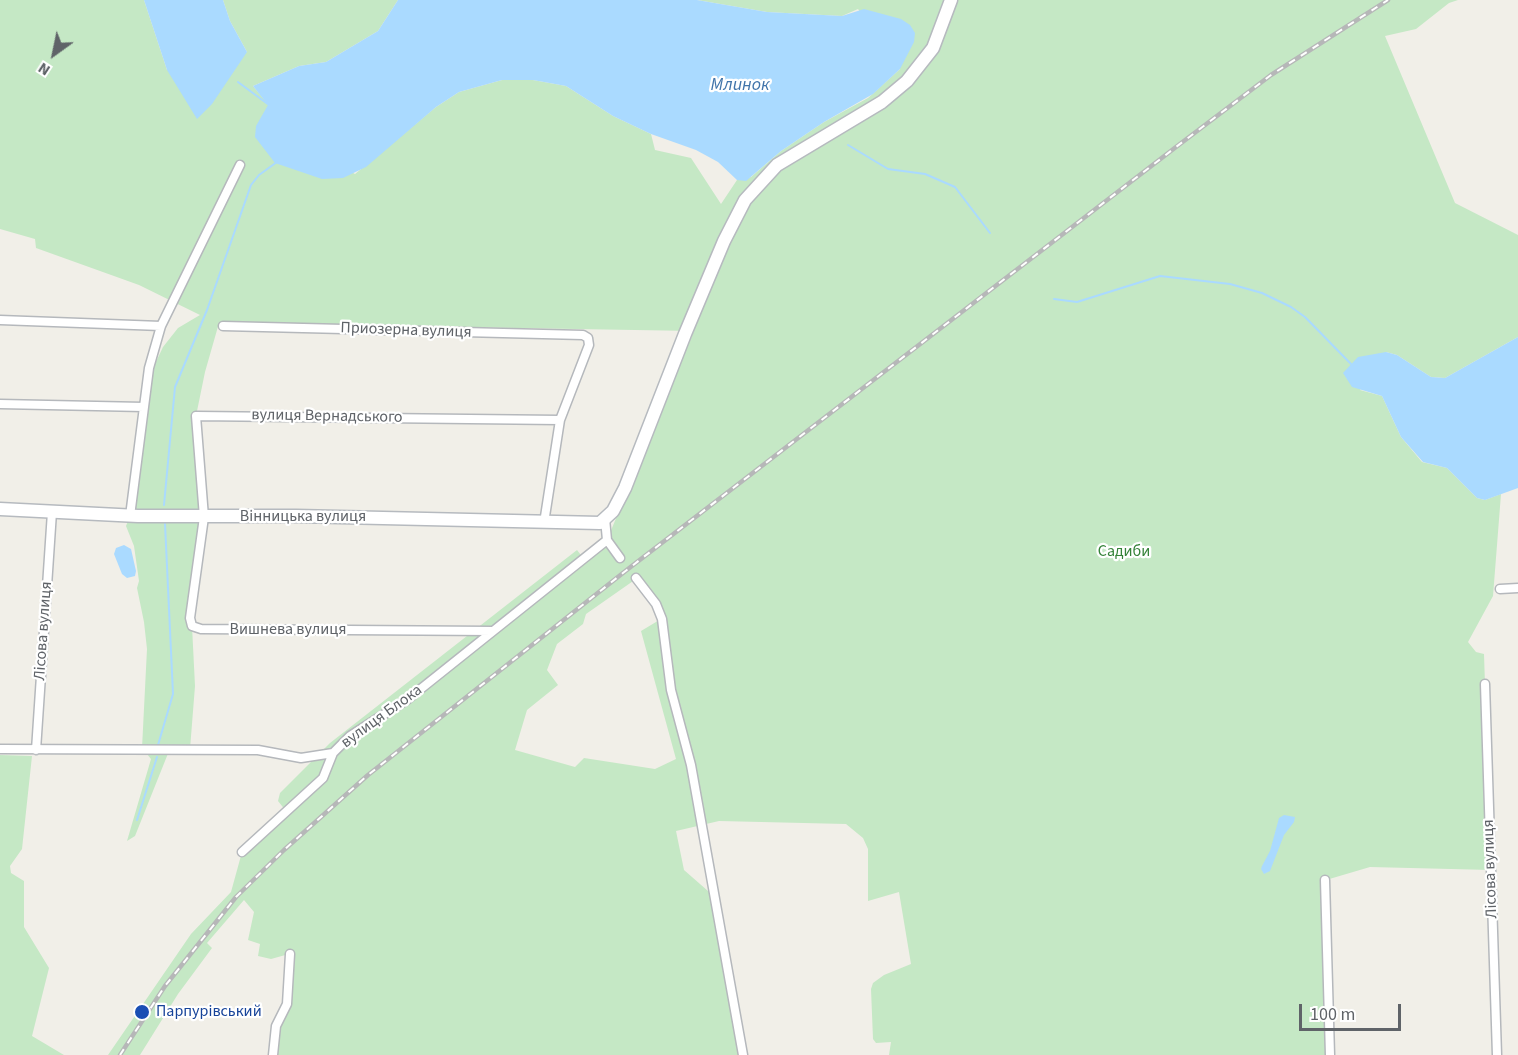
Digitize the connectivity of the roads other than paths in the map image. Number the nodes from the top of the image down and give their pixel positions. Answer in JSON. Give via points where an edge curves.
{"nodes":[{"id":1,"x":951,"y":0,"type":"edge"},
{"id":2,"x":240,"y":165,"type":"dead end"},
{"id":3,"x":0,"y":320,"type":"edge"},
{"id":4,"x":161,"y":326,"type":"junction"},
{"id":5,"x":223,"y":326,"type":"dead end"},
{"id":6,"x":0,"y":404,"type":"edge"},
{"id":7,"x":144,"y":407,"type":"junction"},
{"id":8,"x":560,"y":420,"type":"junction"},
{"id":9,"x":0,"y":509,"type":"edge"},
{"id":10,"x":52,"y":512,"type":"junction"},
{"id":11,"x":130,"y":516,"type":"junction"},
{"id":12,"x":204,"y":517,"type":"junction"},
{"id":13,"x":605,"y":519,"type":"junction"},
{"id":14,"x":544,"y":523,"type":"junction"},
{"id":15,"x":607,"y":540,"type":"junction"},
{"id":16,"x":620,"y":558,"type":"dead end"},
{"id":17,"x":636,"y":578,"type":"dead end"},
{"id":18,"x":1518,"y":588,"type":"edge"},
{"id":19,"x":1500,"y":589,"type":"dead end"},
{"id":20,"x":494,"y":631,"type":"junction"},
{"id":21,"x":1485,"y":684,"type":"dead end"},
{"id":22,"x":0,"y":749,"type":"edge"},
{"id":23,"x":36,"y":750,"type":"junction"},
{"id":24,"x":333,"y":753,"type":"junction"},
{"id":25,"x":242,"y":852,"type":"dead end"},
{"id":26,"x":1325,"y":879,"type":"dead end"},
{"id":27,"x":290,"y":954,"type":"dead end"},
{"id":28,"x":273,"y":1055,"type":"edge"},
{"id":29,"x":743,"y":1055,"type":"edge"},
{"id":30,"x":1329,"y":1055,"type":"edge"},
{"id":31,"x":1497,"y":1055,"type":"edge"}],
"edges":[{"from":1,"to":13,"type":"street","via":[[933,48],[907,81],[882,102],[777,165],[745,200],[724,241],[625,488]]},
{"from":2,"to":4,"type":"street"},
{"from":3,"to":4,"type":"street"},
{"from":4,"to":7,"type":"street","via":[[149,368]]},
{"from":5,"to":8,"type":"street","name":"Приозерна вулиця","via":[[584,335],[590,345]]},
{"from":6,"to":7,"type":"street"},
{"from":7,"to":11,"type":"street"},
{"from":8,"to":12,"type":"street","name":"вулиця Вернадського","via":[[196,416]]},
{"from":8,"to":14,"type":"street"},
{"from":9,"to":10,"type":"street","name":"Вінницька вулиця"},
{"from":10,"to":11,"type":"street","name":"Вінницька вулиця"},
{"from":10,"to":23,"type":"street","name":"Лісова вулиця"},
{"from":11,"to":12,"type":"street","name":"Вінницька вулиця"},
{"from":12,"to":14,"type":"street","name":"Вінницька вулиця"},
{"from":12,"to":20,"type":"street","name":"Вишнева вулиця","via":[[192,626]]},
{"from":13,"to":14,"type":"street","name":"Вінницька вулиця","via":[[595,524]]},
{"from":13,"to":15,"type":"street"},
{"from":15,"to":16,"type":"street"},
{"from":15,"to":20,"type":"street","name":"вулиця Блока"},
{"from":17,"to":29,"type":"street","via":[[662,619],[671,690],[691,765]]},
{"from":18,"to":19,"type":"street"},
{"from":20,"to":24,"type":"street","name":"вулиця Блока","via":[[408,699],[350,736]]},
{"from":21,"to":31,"type":"street","name":"Лісова вулиця"},
{"from":22,"to":23,"type":"street","name":"вулиця Блока"},
{"from":23,"to":24,"type":"street","name":"вулиця Блока","via":[[258,750],[301,758]]},
{"from":24,"to":25,"type":"street","via":[[323,778]]},
{"from":26,"to":30,"type":"street"},
{"from":27,"to":28,"type":"street","via":[[287,1004],[276,1026]]}]}
